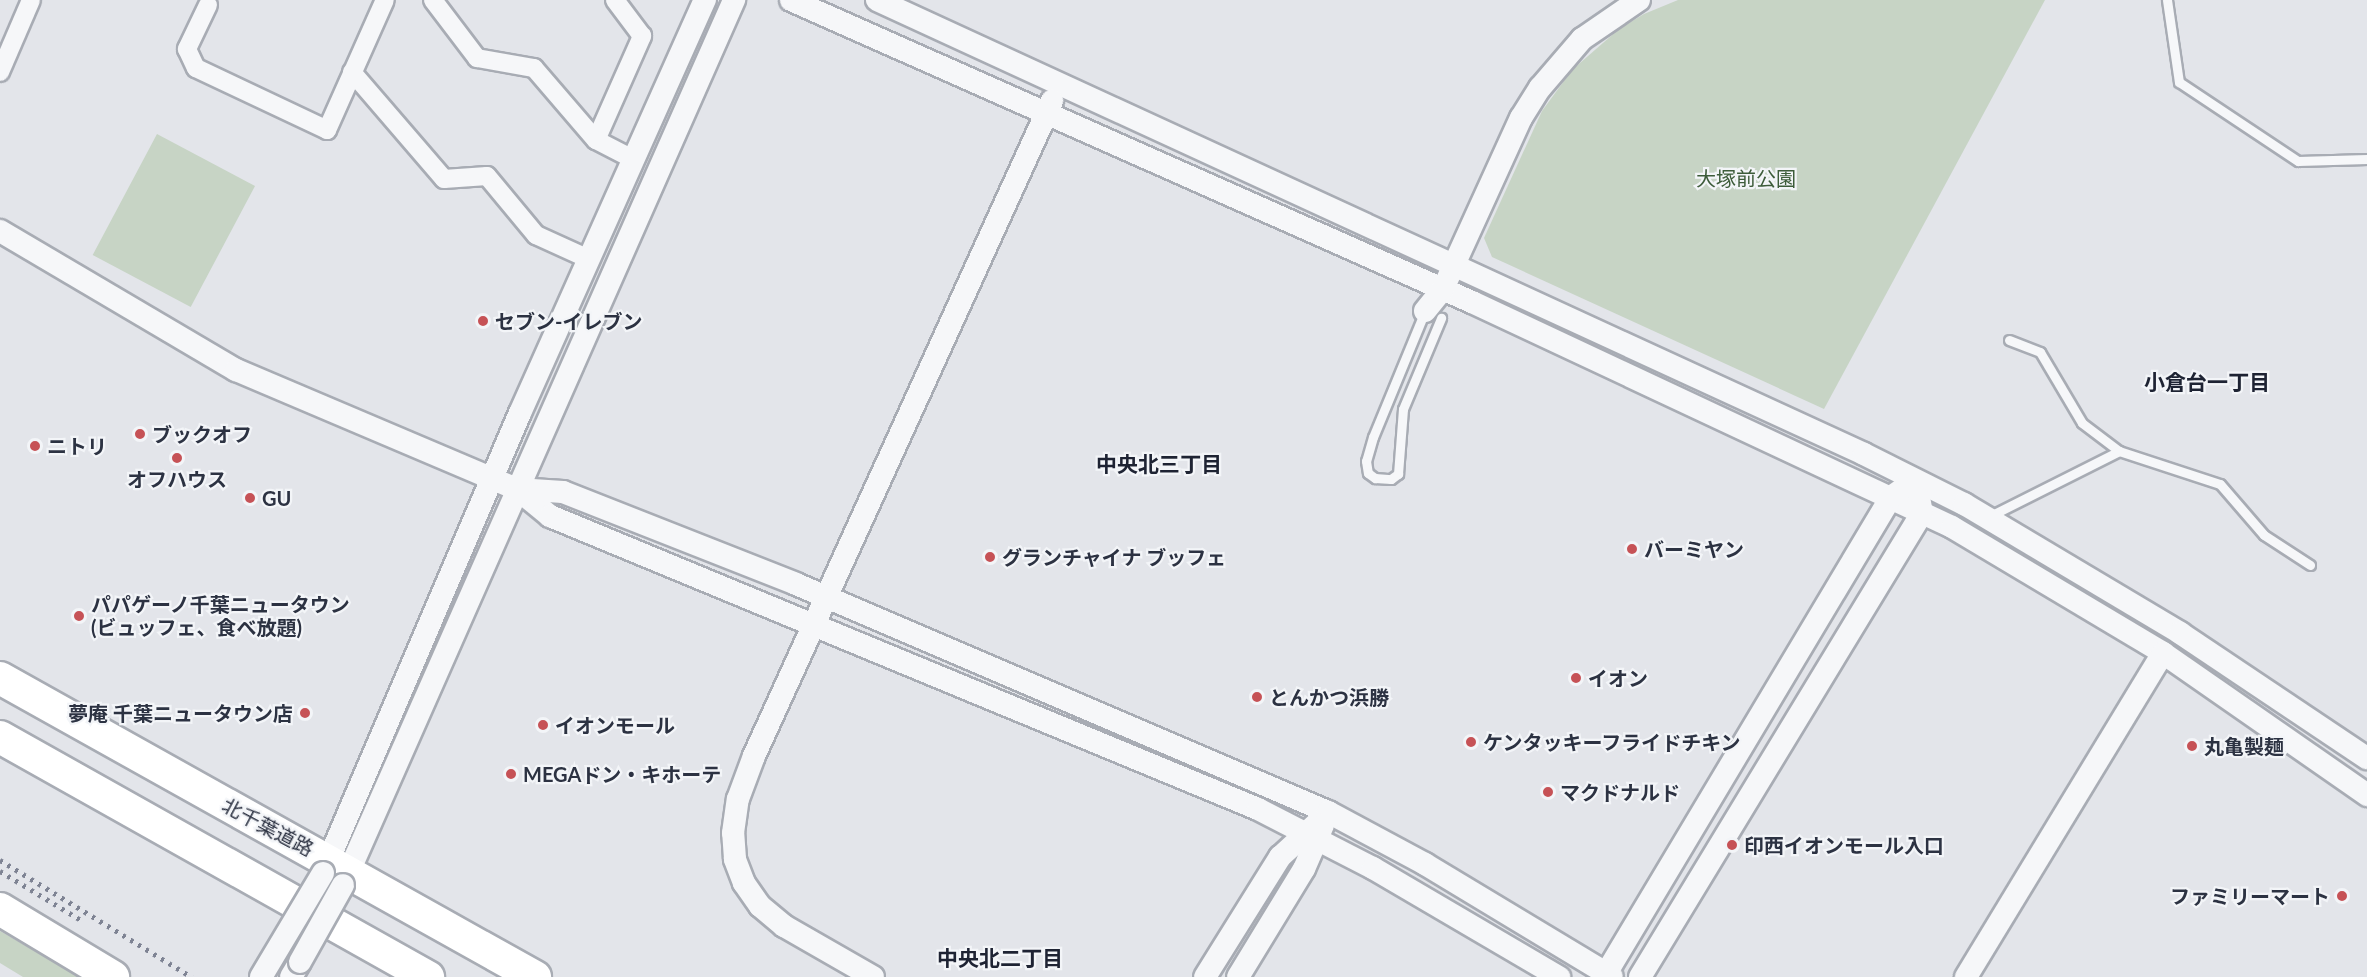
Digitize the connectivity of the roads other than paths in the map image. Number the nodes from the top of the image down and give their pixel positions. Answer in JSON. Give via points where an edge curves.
{"nodes":[{"id":1,"x":31,"y":0,"type":"edge"},
{"id":2,"x":385,"y":0,"type":"edge"},
{"id":3,"x":433,"y":0,"type":"edge"},
{"id":4,"x":615,"y":0,"type":"edge"},
{"id":5,"x":705,"y":0,"type":"edge"},
{"id":6,"x":734,"y":0,"type":"edge"},
{"id":7,"x":791,"y":0,"type":"edge"},
{"id":8,"x":877,"y":0,"type":"edge"},
{"id":9,"x":1639,"y":0,"type":"edge"},
{"id":10,"x":2167,"y":0,"type":"edge"},
{"id":11,"x":205,"y":2,"type":"edge"},
{"id":12,"x":0,"y":72,"type":"edge"},
{"id":13,"x":352,"y":72,"type":"junction"},
{"id":14,"x":1060,"y":84,"type":"junction"},
{"id":15,"x":1046,"y":114,"type":"junction"},
{"id":16,"x":596,"y":140,"type":"junction"},
{"id":17,"x":633,"y":159,"type":"junction"},
{"id":18,"x":2367,"y":159,"type":"edge"},
{"id":19,"x":0,"y":231,"type":"edge"},
{"id":20,"x":589,"y":259,"type":"junction"},
{"id":21,"x":1453,"y":265,"type":"junction"},
{"id":22,"x":1443,"y":289,"type":"junction"},
{"id":23,"x":1433,"y":314,"type":"junction"},
{"id":24,"x":2009,"y":340,"type":"dead end"},
{"id":25,"x":2119,"y":451,"type":"junction"},
{"id":26,"x":492,"y":479,"type":"junction"},
{"id":27,"x":1916,"y":480,"type":"junction"},
{"id":28,"x":518,"y":489,"type":"junction"},
{"id":29,"x":1891,"y":497,"type":"junction"},
{"id":30,"x":1922,"y":513,"type":"junction"},
{"id":31,"x":1988,"y":517,"type":"junction"},
{"id":32,"x":2310,"y":565,"type":"dead end"},
{"id":33,"x":827,"y":597,"type":"junction"},
{"id":34,"x":814,"y":624,"type":"junction"},
{"id":35,"x":2163,"y":654,"type":"junction"},
{"id":36,"x":0,"y":678,"type":"edge"},
{"id":37,"x":0,"y":737,"type":"edge"},
{"id":38,"x":2367,"y":758,"type":"edge"},
{"id":39,"x":2367,"y":795,"type":"edge"},
{"id":40,"x":1328,"y":812,"type":"junction"},
{"id":41,"x":1311,"y":836,"type":"junction"},
{"id":42,"x":336,"y":873,"type":"junction"},
{"id":43,"x":0,"y":909,"type":"edge"},
{"id":44,"x":1607,"y":976,"type":"edge"},
{"id":45,"x":112,"y":977,"type":"edge"},
{"id":46,"x":261,"y":977,"type":"edge"},
{"id":47,"x":291,"y":977,"type":"edge"},
{"id":48,"x":428,"y":977,"type":"edge"},
{"id":49,"x":535,"y":977,"type":"edge"},
{"id":50,"x":873,"y":977,"type":"edge"},
{"id":51,"x":1205,"y":977,"type":"edge"},
{"id":52,"x":1238,"y":977,"type":"edge"},
{"id":53,"x":1559,"y":977,"type":"edge"},
{"id":54,"x":1640,"y":977,"type":"edge"},
{"id":55,"x":1966,"y":977,"type":"edge"}],
"edges":[{"from":1,"to":12,"type":"street"},
{"from":2,"to":13,"type":"street"},
{"from":3,"to":16,"type":"street","via":[[477,58],[534,68]]},
{"from":4,"to":16,"type":"street","via":[[642,36]]},
{"from":5,"to":17,"type":"street"},
{"from":6,"to":28,"type":"street"},
{"from":7,"to":15,"type":"street"},
{"from":8,"to":14,"type":"street"},
{"from":9,"to":21,"type":"street","via":[[1582,39],[1540,88],[1521,118]]},
{"from":10,"to":18,"type":"lane","via":[[2179,82],[2298,161]]},
{"from":11,"to":13,"type":"street","via":[[187,49],[196,68],[327,129]]},
{"from":13,"to":20,"type":"street","via":[[444,179],[487,176],[536,235]]},
{"from":14,"to":15,"type":"street"},
{"from":14,"to":21,"type":"street"},
{"from":15,"to":22,"type":"street"},
{"from":15,"to":33,"type":"street"},
{"from":16,"to":17,"type":"street"},
{"from":17,"to":20,"type":"street"},
{"from":19,"to":26,"type":"street","via":[[236,370]]},
{"from":20,"to":26,"type":"street"},
{"from":21,"to":22,"type":"street"},
{"from":21,"to":27,"type":"street"},
{"from":22,"to":23,"type":"street"},
{"from":22,"to":29,"type":"street"},
{"from":23,"to":23,"type":"lane","via":[[1402,409],[1398,474],[1376,478],[1368,473],[1369,453]]},
{"from":24,"to":25,"type":"lane","via":[[2040,352],[2082,423]]},
{"from":25,"to":31,"type":"lane"},
{"from":25,"to":32,"type":"lane","via":[[2220,484],[2264,536]]},
{"from":26,"to":28,"type":"street"},
{"from":26,"to":42,"type":"street"},
{"from":27,"to":29,"type":"street"},
{"from":27,"to":30,"type":"street"},
{"from":27,"to":31,"type":"street"},
{"from":28,"to":33,"type":"street","via":[[563,492]]},
{"from":28,"to":34,"type":"street","via":[[550,516]]},
{"from":28,"to":42,"type":"street"},
{"from":29,"to":30,"type":"street"},
{"from":29,"to":44,"type":"street"},
{"from":30,"to":35,"type":"street"},
{"from":30,"to":54,"type":"street"},
{"from":31,"to":38,"type":"street","via":[[2170,627]]},
{"from":33,"to":34,"type":"street"},
{"from":33,"to":40,"type":"street"},
{"from":34,"to":41,"type":"street","via":[[1064,725]]},
{"from":34,"to":50,"type":"street","via":[[753,756],[738,799],[733,833],[735,860],[744,883],[776,920]]},
{"from":35,"to":39,"type":"street"},
{"from":35,"to":55,"type":"street"},
{"from":36,"to":42,"type":"highway","name":"北千葉道路"},
{"from":37,"to":48,"type":"highway"},
{"from":40,"to":41,"type":"street"},
{"from":40,"to":44,"type":"street","via":[[1425,864]]},
{"from":41,"to":51,"type":"street","via":[[1280,857]]},
{"from":41,"to":52,"type":"street","via":[[1304,869]]},
{"from":41,"to":53,"type":"street","via":[[1502,940]]},
{"from":42,"to":46,"type":"street","bridge":true},
{"from":42,"to":47,"type":"street","bridge":true},
{"from":42,"to":49,"type":"highway","name":"北千葉道路"},
{"from":43,"to":45,"type":"highway"}]}
